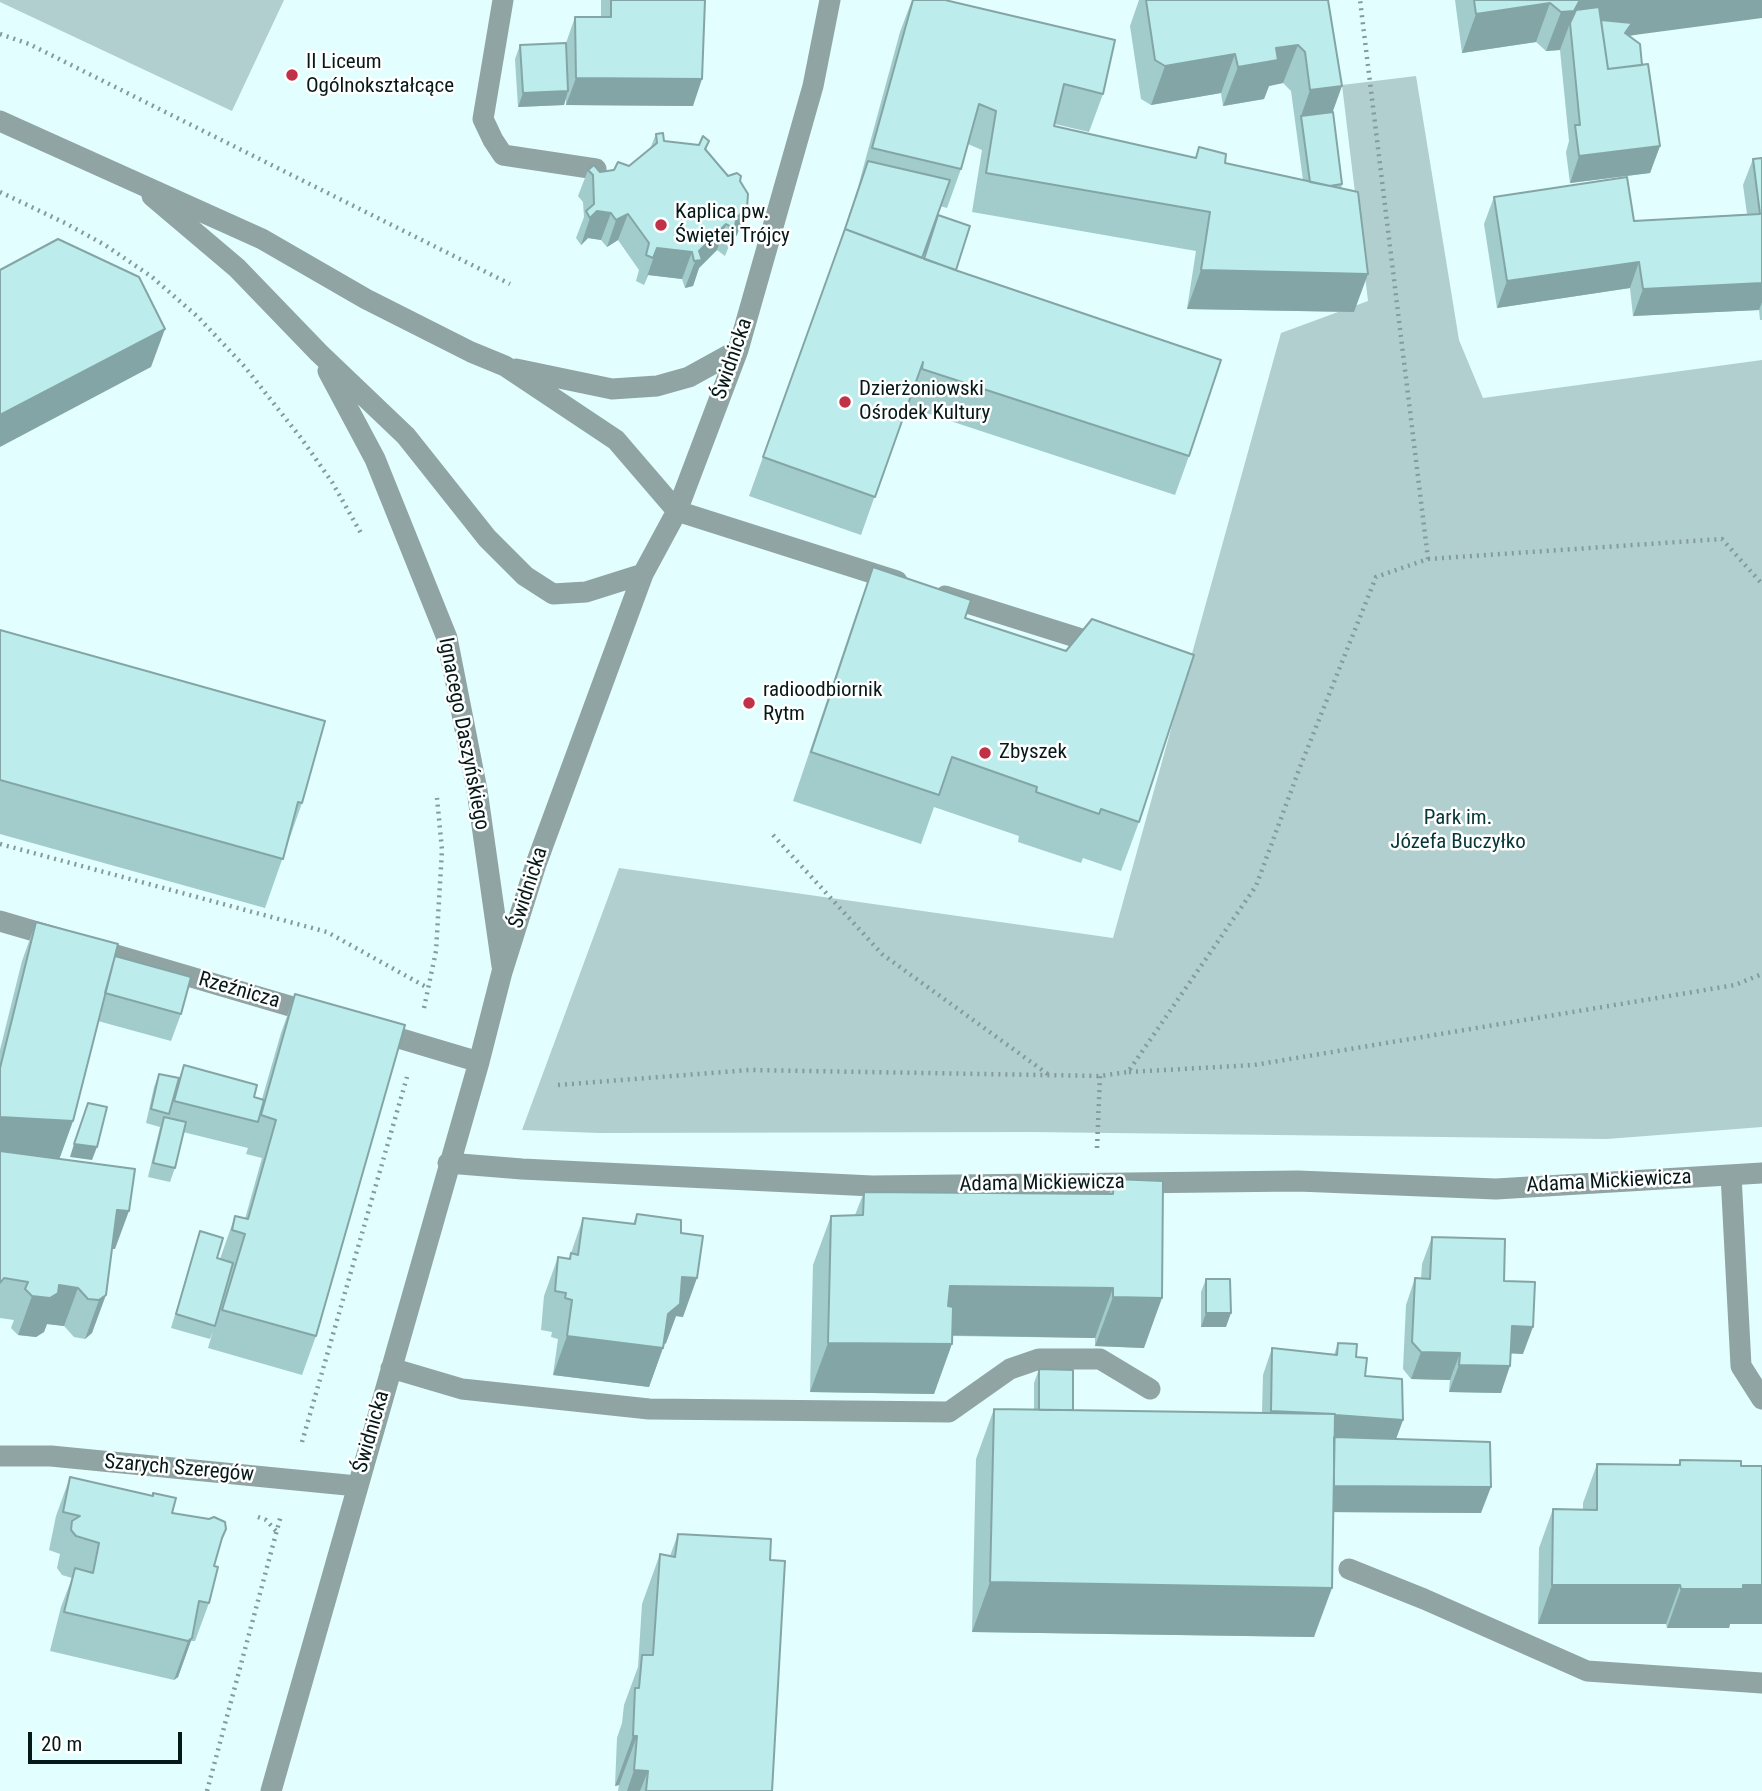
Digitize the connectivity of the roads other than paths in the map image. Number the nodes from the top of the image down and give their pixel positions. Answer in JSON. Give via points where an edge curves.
{"nodes":[{"id":1,"x":503,"y":0,"type":"edge"},
{"id":2,"x":834,"y":1,"type":"edge"},
{"id":3,"x":0,"y":121,"type":"edge"},
{"id":4,"x":596,"y":169,"type":"edge"},
{"id":5,"x":131,"y":179,"type":"junction"},
{"id":6,"x":738,"y":350,"type":"junction"},
{"id":7,"x":319,"y":353,"type":"junction"},
{"id":8,"x":505,"y":366,"type":"junction"},
{"id":9,"x":677,"y":511,"type":"junction"},
{"id":10,"x":643,"y":574,"type":"junction"},
{"id":11,"x":1117,"y":650,"type":"edge"},
{"id":12,"x":0,"y":920,"type":"edge"},
{"id":13,"x":502,"y":972,"type":"junction"},
{"id":14,"x":335,"y":1019,"type":"edge"},
{"id":15,"x":362,"y":1027,"type":"edge"},
{"id":16,"x":479,"y":1062,"type":"junction"},
{"id":17,"x":448,"y":1163,"type":"junction"},
{"id":18,"x":1762,"y":1173,"type":"edge"},
{"id":19,"x":1731,"y":1175,"type":"junction"},
{"id":20,"x":391,"y":1368,"type":"junction"},
{"id":21,"x":1150,"y":1389,"type":"dead end"},
{"id":22,"x":1762,"y":1399,"type":"edge"},
{"id":23,"x":0,"y":1456,"type":"edge"},
{"id":24,"x":357,"y":1486,"type":"junction"},
{"id":25,"x":1349,"y":1569,"type":"dead end"},
{"id":26,"x":1762,"y":1683,"type":"edge"},
{"id":27,"x":271,"y":1791,"type":"edge"}],
"edges":[{"from":1,"to":4,"type":"street","via":[[483,119],[494,140],[503,155]]},
{"from":2,"to":6,"type":"street","name":"Świdnicka"},
{"from":3,"to":5,"type":"street","name":"Ignacego Daszyńskiego"},
{"from":5,"to":7,"type":"street","name":"Ignacego Daszyńskiego","via":[[237,268]]},
{"from":5,"to":8,"type":"street","name":"Ignacego Daszyńskiego","via":[[262,239],[366,299]]},
{"from":6,"to":8,"type":"street","name":"Ignacego Daszyńskiego","via":[[690,377],[657,386],[612,389]]},
{"from":6,"to":9,"type":"street","name":"Świdnicka"},
{"from":7,"to":10,"type":"street","name":"Ignacego Daszyńskiego","via":[[406,436],[486,538],[526,576],[553,594],[586,592]]},
{"from":7,"to":13,"type":"street","name":"Ignacego Daszyńskiego","via":[[375,458],[447,638],[477,790]]},
{"from":8,"to":9,"type":"street","name":"Ignacego Daszyńskiego","via":[[615,440]]},
{"from":9,"to":10,"type":"street","name":"Świdnicka"},
{"from":9,"to":11,"type":"street"},
{"from":10,"to":13,"type":"street","name":"Świdnicka","via":[[536,864]]},
{"from":12,"to":14,"type":"street","name":"Rzeźnicza"},
{"from":13,"to":16,"type":"street","name":"Świdnicka"},
{"from":15,"to":16,"type":"street"},
{"from":16,"to":17,"type":"street","name":"Świdnicka"},
{"from":17,"to":19,"type":"street","name":"Adama Mickiewicza","via":[[872,1186],[1298,1181],[1496,1189]]},
{"from":17,"to":20,"type":"street","name":"Świdnicka"},
{"from":18,"to":19,"type":"street","name":"Adama Mickiewicza"},
{"from":19,"to":22,"type":"street","via":[[1741,1366]]},
{"from":20,"to":21,"type":"street","via":[[462,1388],[649,1409],[948,1412],[1010,1369],[1039,1359],[1100,1359]]},
{"from":20,"to":24,"type":"street","name":"Świdnicka"},
{"from":23,"to":24,"type":"street","name":"Szarych Szeregów","via":[[51,1456]]},
{"from":24,"to":27,"type":"street","name":"Świdnicka"},
{"from":25,"to":26,"type":"street","via":[[1587,1671]]}]}
